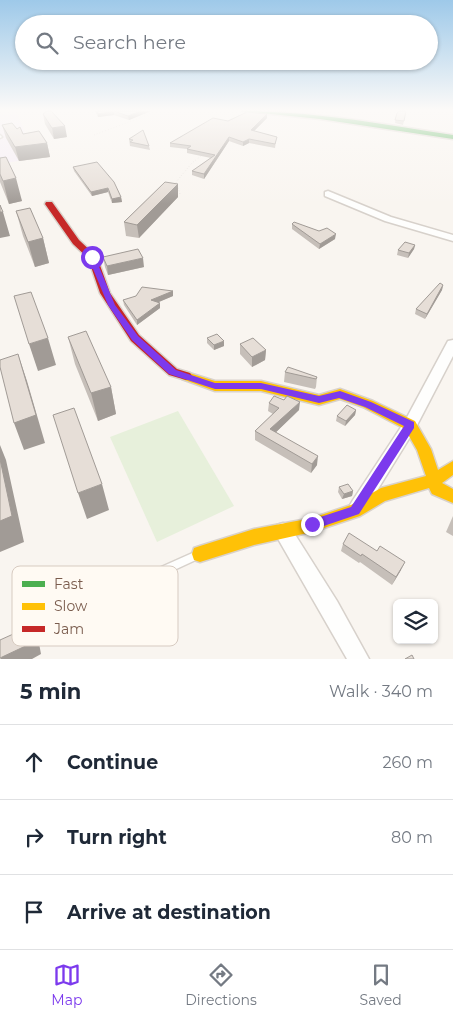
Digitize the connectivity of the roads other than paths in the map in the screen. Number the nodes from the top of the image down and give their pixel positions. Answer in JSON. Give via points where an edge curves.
{"nodes":[{"id":1,"x":328,"y":194,"type":"dead end"},
{"id":2,"x":49,"y":204,"type":"dead end"},
{"id":3,"x":453,"y":238,"type":"edge"},
{"id":4,"x":453,"y":344,"type":"edge"},
{"id":5,"x":410,"y":425,"type":"junction"},
{"id":6,"x":453,"y":467,"type":"edge"},
{"id":7,"x":435,"y":480,"type":"junction"},
{"id":8,"x":453,"y":496,"type":"edge"},
{"id":9,"x":355,"y":511,"type":"junction"},
{"id":10,"x":283,"y":532,"type":"junction"},
{"id":11,"x":200,"y":554,"type":"joint"},
{"id":12,"x":173,"y":566,"type":"edge"},
{"id":13,"x":358,"y":659,"type":"edge"}],
"edges":[{"from":1,"to":3,"type":"street","via":[[388,219]]},
{"from":2,"to":5,"type":"street","via":[[76,242],[92,257],[112,305],[135,338],[173,372],[215,386],[261,386],[319,400],[340,394]]},
{"from":4,"to":5,"type":"street"},
{"from":5,"to":7,"type":"street","via":[[424,449]]},
{"from":5,"to":9,"type":"street"},
{"from":6,"to":7,"type":"street"},
{"from":7,"to":8,"type":"street","via":[[438,489]]},
{"from":7,"to":9,"type":"street","via":[[381,495]]},
{"from":9,"to":10,"type":"street"},
{"from":10,"to":11,"type":"street","via":[[254,537]]},
{"from":10,"to":13,"type":"street"},
{"from":11,"to":12,"type":"lane"}]}
